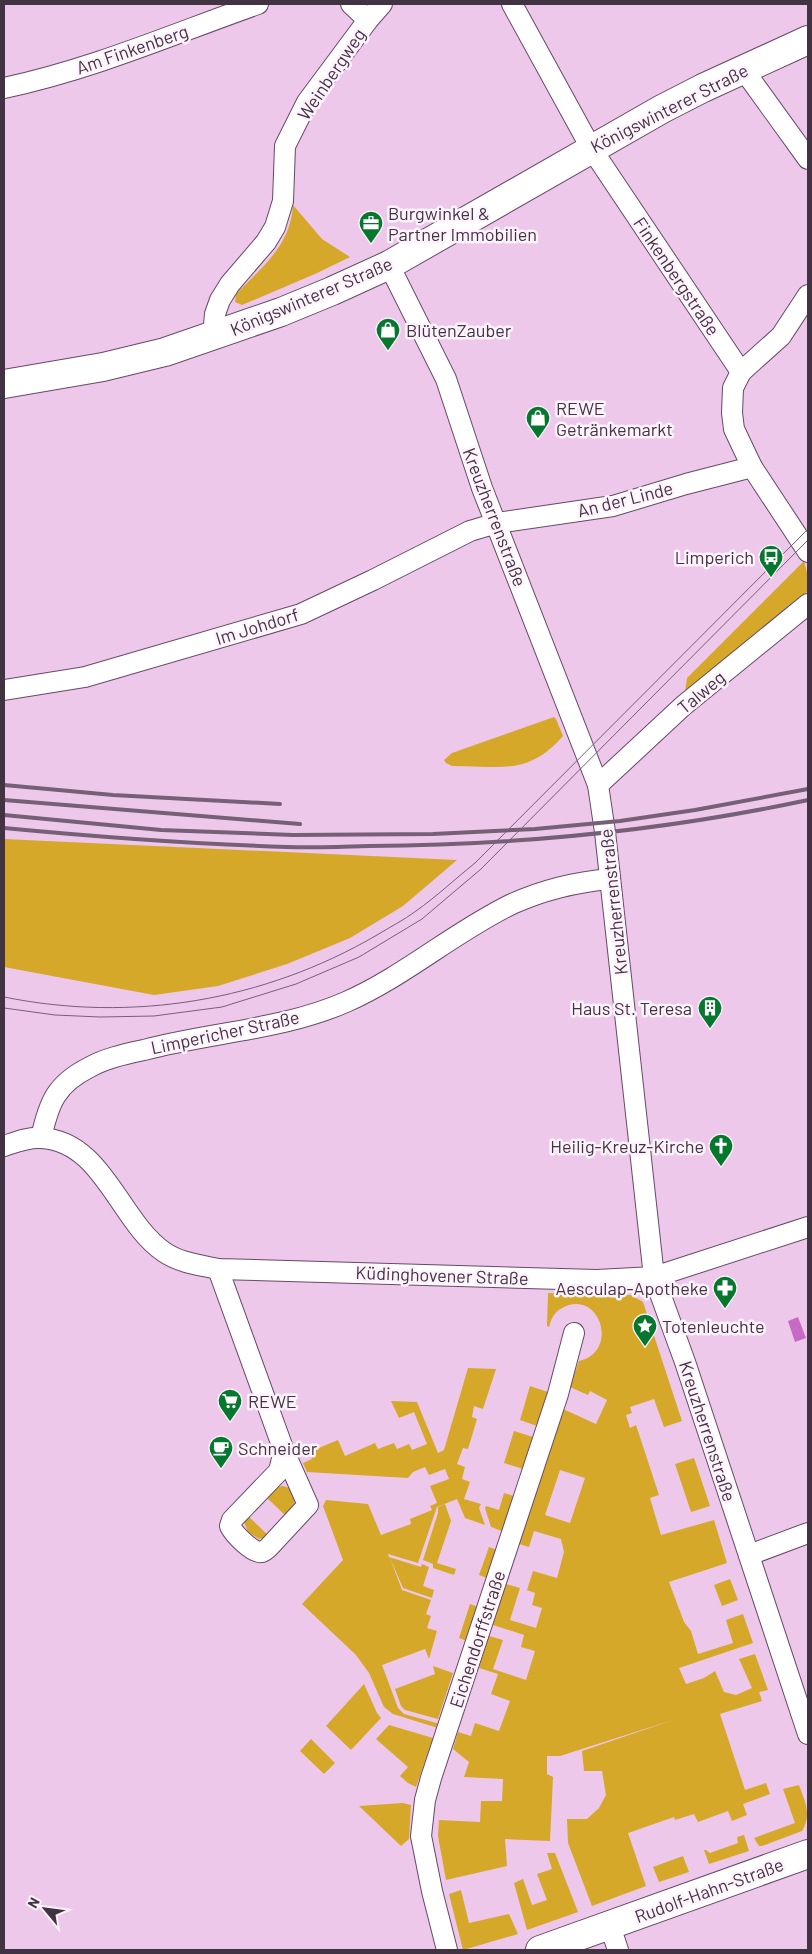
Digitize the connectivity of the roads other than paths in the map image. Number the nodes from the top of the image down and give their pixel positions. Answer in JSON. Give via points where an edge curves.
{"nodes":[{"id":1,"x":258,"y":4,"type":"edge"},
{"id":2,"x":351,"y":4,"type":"edge"},
{"id":3,"x":382,"y":4,"type":"edge"},
{"id":4,"x":512,"y":4,"type":"edge"},
{"id":5,"x":368,"y":20,"type":"junction"},
{"id":6,"x":808,"y":40,"type":"edge"},
{"id":7,"x":743,"y":69,"type":"junction"},
{"id":8,"x":4,"y":88,"type":"edge"},
{"id":9,"x":591,"y":148,"type":"junction"},
{"id":10,"x":808,"y":159,"type":"edge"},
{"id":11,"x":389,"y":265,"type":"junction"},
{"id":12,"x":808,"y":295,"type":"edge"},
{"id":13,"x":213,"y":336,"type":"junction"},
{"id":14,"x":741,"y":372,"type":"junction"},
{"id":15,"x":4,"y":384,"type":"edge"},
{"id":16,"x":752,"y":467,"type":"junction"},
{"id":17,"x":497,"y":523,"type":"junction"},
{"id":18,"x":808,"y":552,"type":"edge"},
{"id":19,"x":808,"y":604,"type":"edge"},
{"id":20,"x":4,"y":690,"type":"edge"},
{"id":21,"x":598,"y":785,"type":"junction"},
{"id":22,"x":610,"y":878,"type":"junction"},
{"id":23,"x":41,"y":1138,"type":"junction"},
{"id":24,"x":4,"y":1146,"type":"edge"},
{"id":25,"x":808,"y":1227,"type":"edge"},
{"id":26,"x":218,"y":1269,"type":"junction"},
{"id":27,"x":654,"y":1277,"type":"junction"},
{"id":28,"x":574,"y":1332,"type":"dead end"},
{"id":29,"x":284,"y":1451,"type":"junction"},
{"id":30,"x":808,"y":1533,"type":"edge"},
{"id":31,"x":749,"y":1555,"type":"junction"},
{"id":32,"x":808,"y":1734,"type":"edge"},
{"id":33,"x":808,"y":1854,"type":"edge"},
{"id":34,"x":614,"y":1938,"type":"edge"},
{"id":35,"x":447,"y":1950,"type":"edge"},
{"id":36,"x":540,"y":1950,"type":"edge"}],
"edges":[{"from":1,"to":8,"type":"street","name":"Am Finkenberg","via":[[108,59]]},
{"from":2,"to":5,"type":"street"},
{"from":3,"to":5,"type":"street","name":"Weinbergweg"},
{"from":4,"to":9,"type":"street","name":"Finkenbergstraße"},
{"from":5,"to":13,"type":"street","name":"Weinbergweg","via":[[302,111],[285,146],[283,202],[275,228],[220,300]]},
{"from":6,"to":7,"type":"main road","name":"Königswinterer Straße"},
{"from":7,"to":9,"type":"main road","name":"Königswinterer Straße"},
{"from":7,"to":10,"type":"street"},
{"from":9,"to":11,"type":"main road","name":"Königswinterer Straße"},
{"from":9,"to":14,"type":"street","name":"Finkenbergstraße"},
{"from":11,"to":13,"type":"main road","name":"Königswinterer Straße","via":[[281,312]]},
{"from":11,"to":17,"type":"street","name":"Kreuzherrenstraße","via":[[446,379]]},
{"from":12,"to":14,"type":"street","via":[[781,336]]},
{"from":13,"to":15,"type":"main road","name":"Königswinterer Straße","via":[[103,367]]},
{"from":14,"to":16,"type":"street","via":[[733,388],[732,413],[734,429]]},
{"from":16,"to":17,"type":"street","name":"An der Linde","via":[[613,506]]},
{"from":16,"to":18,"type":"street"},
{"from":17,"to":20,"type":"street","name":"Im Johdorf","via":[[470,531],[301,614],[85,677]]},
{"from":17,"to":21,"type":"street","name":"Kreuzherrenstraße"},
{"from":19,"to":21,"type":"street","name":"Talweg","via":[[683,706]]},
{"from":21,"to":22,"type":"street","name":"Kreuzherrenstraße"},
{"from":22,"to":23,"type":"street","name":"Limpericher Straße","via":[[552,889],[512,904],[345,1002],[256,1029],[160,1046],[90,1067],[52,1098]]},
{"from":22,"to":27,"type":"street","name":"Kreuzherrenstraße"},
{"from":23,"to":24,"type":"street"},
{"from":23,"to":26,"type":"street","name":"Küdinghovener Straße","via":[[83,1155],[100,1171],[139,1228],[164,1252],[187,1263]]},
{"from":25,"to":27,"type":"street","name":"Küdinghovener Straße"},
{"from":26,"to":27,"type":"street","name":"Küdinghovener Straße","via":[[597,1280]]},
{"from":26,"to":29,"type":"street"},
{"from":27,"to":31,"type":"street","name":"Kreuzherrenstraße"},
{"from":28,"to":35,"type":"street","name":"Eichendorffstraße","via":[[558,1394],[425,1800],[422,1836]]},
{"from":29,"to":29,"type":"street","via":[[308,1505],[269,1547],[262,1552],[254,1551],[232,1532],[230,1526],[279,1471]]},
{"from":30,"to":31,"type":"street"},
{"from":31,"to":32,"type":"street","name":"Kreuzherrenstraße"},
{"from":33,"to":34,"type":"main road","name":"Rudolf-Hahn-Straße"},
{"from":34,"to":36,"type":"main road","name":"Rudolf-Hahn-Straße"}]}
